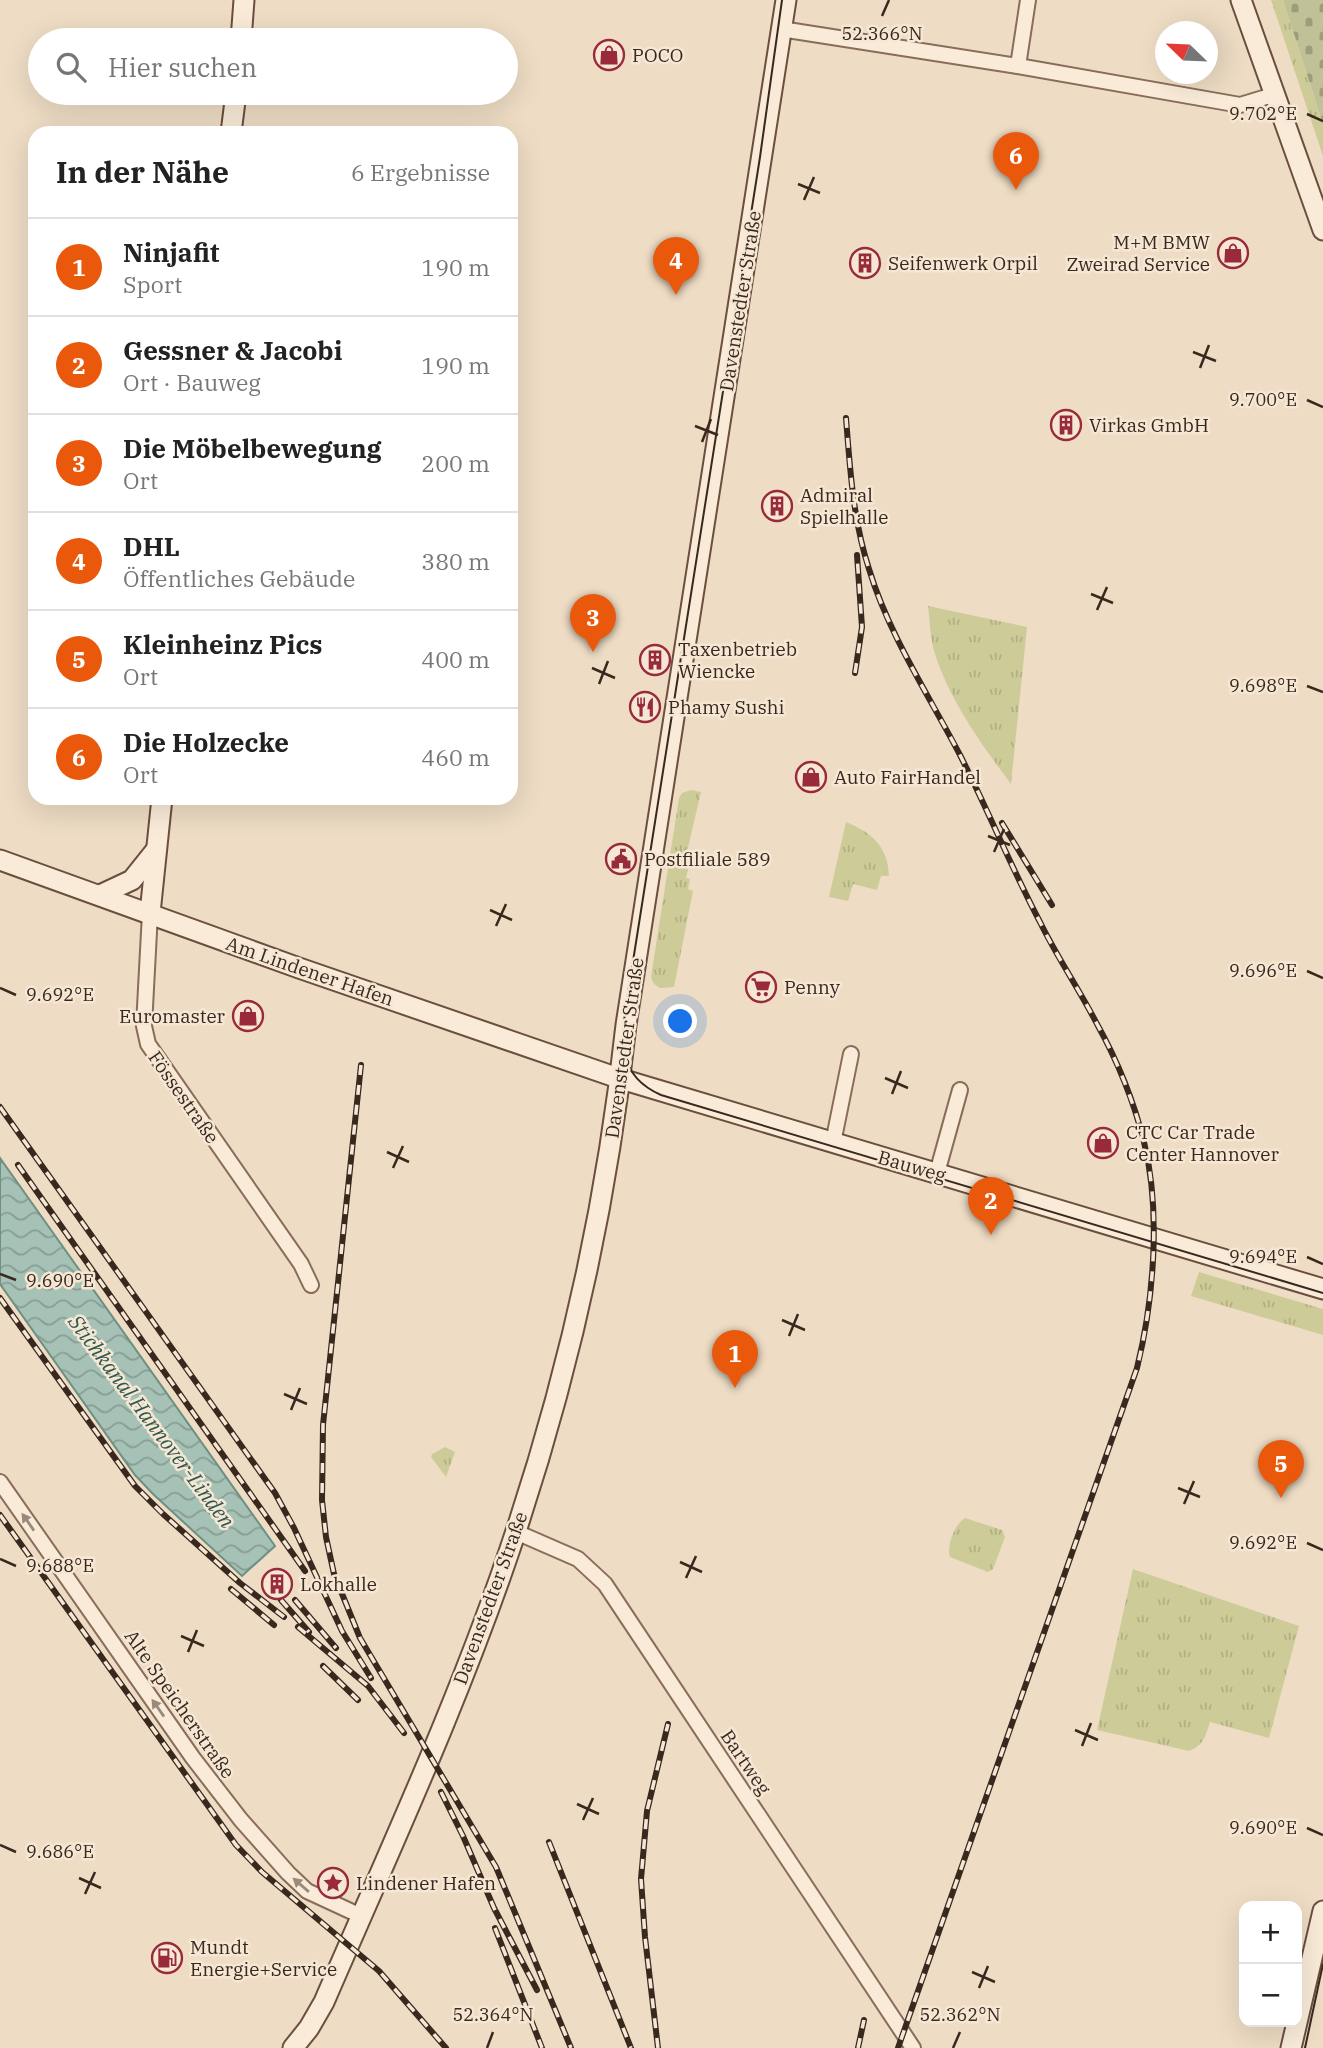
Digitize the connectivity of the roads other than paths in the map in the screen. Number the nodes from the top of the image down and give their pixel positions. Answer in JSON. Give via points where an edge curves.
{"nodes":[{"id":1,"x":244,"y":0,"type":"edge"},
{"id":2,"x":786,"y":0,"type":"edge"},
{"id":3,"x":1028,"y":0,"type":"edge"},
{"id":4,"x":1241,"y":0,"type":"edge"},
{"id":5,"x":242,"y":28,"type":"edge"},
{"id":6,"x":782,"y":29,"type":"junction"},
{"id":7,"x":1018,"y":66,"type":"junction"},
{"id":8,"x":1273,"y":95,"type":"junction"},
{"id":9,"x":234,"y":105,"type":"edge"},
{"id":10,"x":232,"y":126,"type":"edge"},
{"id":11,"x":1323,"y":230,"type":"edge"},
{"id":12,"x":161,"y":805,"type":"edge"},
{"id":13,"x":156,"y":849,"type":"junction"},
{"id":14,"x":0,"y":860,"type":"edge"},
{"id":15,"x":100,"y":895,"type":"junction"},
{"id":16,"x":150,"y":913,"type":"junction"},
{"id":17,"x":850,"y":1054,"type":"dead end"},
{"id":18,"x":621,"y":1079,"type":"junction"},
{"id":19,"x":960,"y":1090,"type":"dead end"},
{"id":20,"x":833,"y":1143,"type":"junction"},
{"id":21,"x":937,"y":1173,"type":"junction"},
{"id":22,"x":311,"y":1285,"type":"dead end"},
{"id":23,"x":1323,"y":1289,"type":"edge"},
{"id":24,"x":0,"y":1482,"type":"edge"},
{"id":25,"x":516,"y":1532,"type":"junction"},
{"id":26,"x":1323,"y":1911,"type":"edge"},
{"id":27,"x":361,"y":1916,"type":"junction"},
{"id":28,"x":292,"y":2048,"type":"edge"},
{"id":29,"x":913,"y":2048,"type":"edge"},
{"id":30,"x":1291,"y":2048,"type":"edge"}],
"edges":[{"from":1,"to":5,"type":"street"},
{"from":2,"to":6,"type":"street","name":"Davenstedter Straße"},
{"from":3,"to":7,"type":"street"},
{"from":4,"to":8,"type":"street"},
{"from":6,"to":7,"type":"street"},
{"from":6,"to":18,"type":"street","name":"Davenstedter Straße"},
{"from":7,"to":8,"type":"street","via":[[1240,105]]},
{"from":8,"to":11,"type":"street"},
{"from":9,"to":10,"type":"street"},
{"from":12,"to":13,"type":"street","name":"Fössestraße"},
{"from":13,"to":15,"type":"street","via":[[132,880]]},
{"from":13,"to":16,"type":"street","name":"Fössestraße"},
{"from":14,"to":15,"type":"street","name":"Am Lindener Hafen"},
{"from":15,"to":16,"type":"street","name":"Am Lindener Hafen"},
{"from":16,"to":18,"type":"street","name":"Am Lindener Hafen"},
{"from":16,"to":22,"type":"street","name":"Fössestraße","via":[[144,1026],[148,1044]]},
{"from":17,"to":20,"type":"street"},
{"from":18,"to":20,"type":"street","name":"Bauweg"},
{"from":18,"to":25,"type":"street","name":"Davenstedter Straße","via":[[573,1327]]},
{"from":19,"to":21,"type":"street"},
{"from":20,"to":21,"type":"street","name":"Bauweg"},
{"from":21,"to":23,"type":"street","name":"Bauweg"},
{"from":27,"to":24,"type":"street","name":"Alte Speicherstraße","one_way":true,"via":[[307,1891],[241,1820]]},
{"from":25,"to":27,"type":"street","name":"Davenstedter Straße","via":[[462,1678]]},
{"from":25,"to":29,"type":"street","name":"Bartweg","via":[[578,1559],[605,1584]]},
{"from":26,"to":30,"type":"street"},
{"from":27,"to":28,"type":"street","name":"Davenstedter Straße","via":[[324,2002]]}]}
